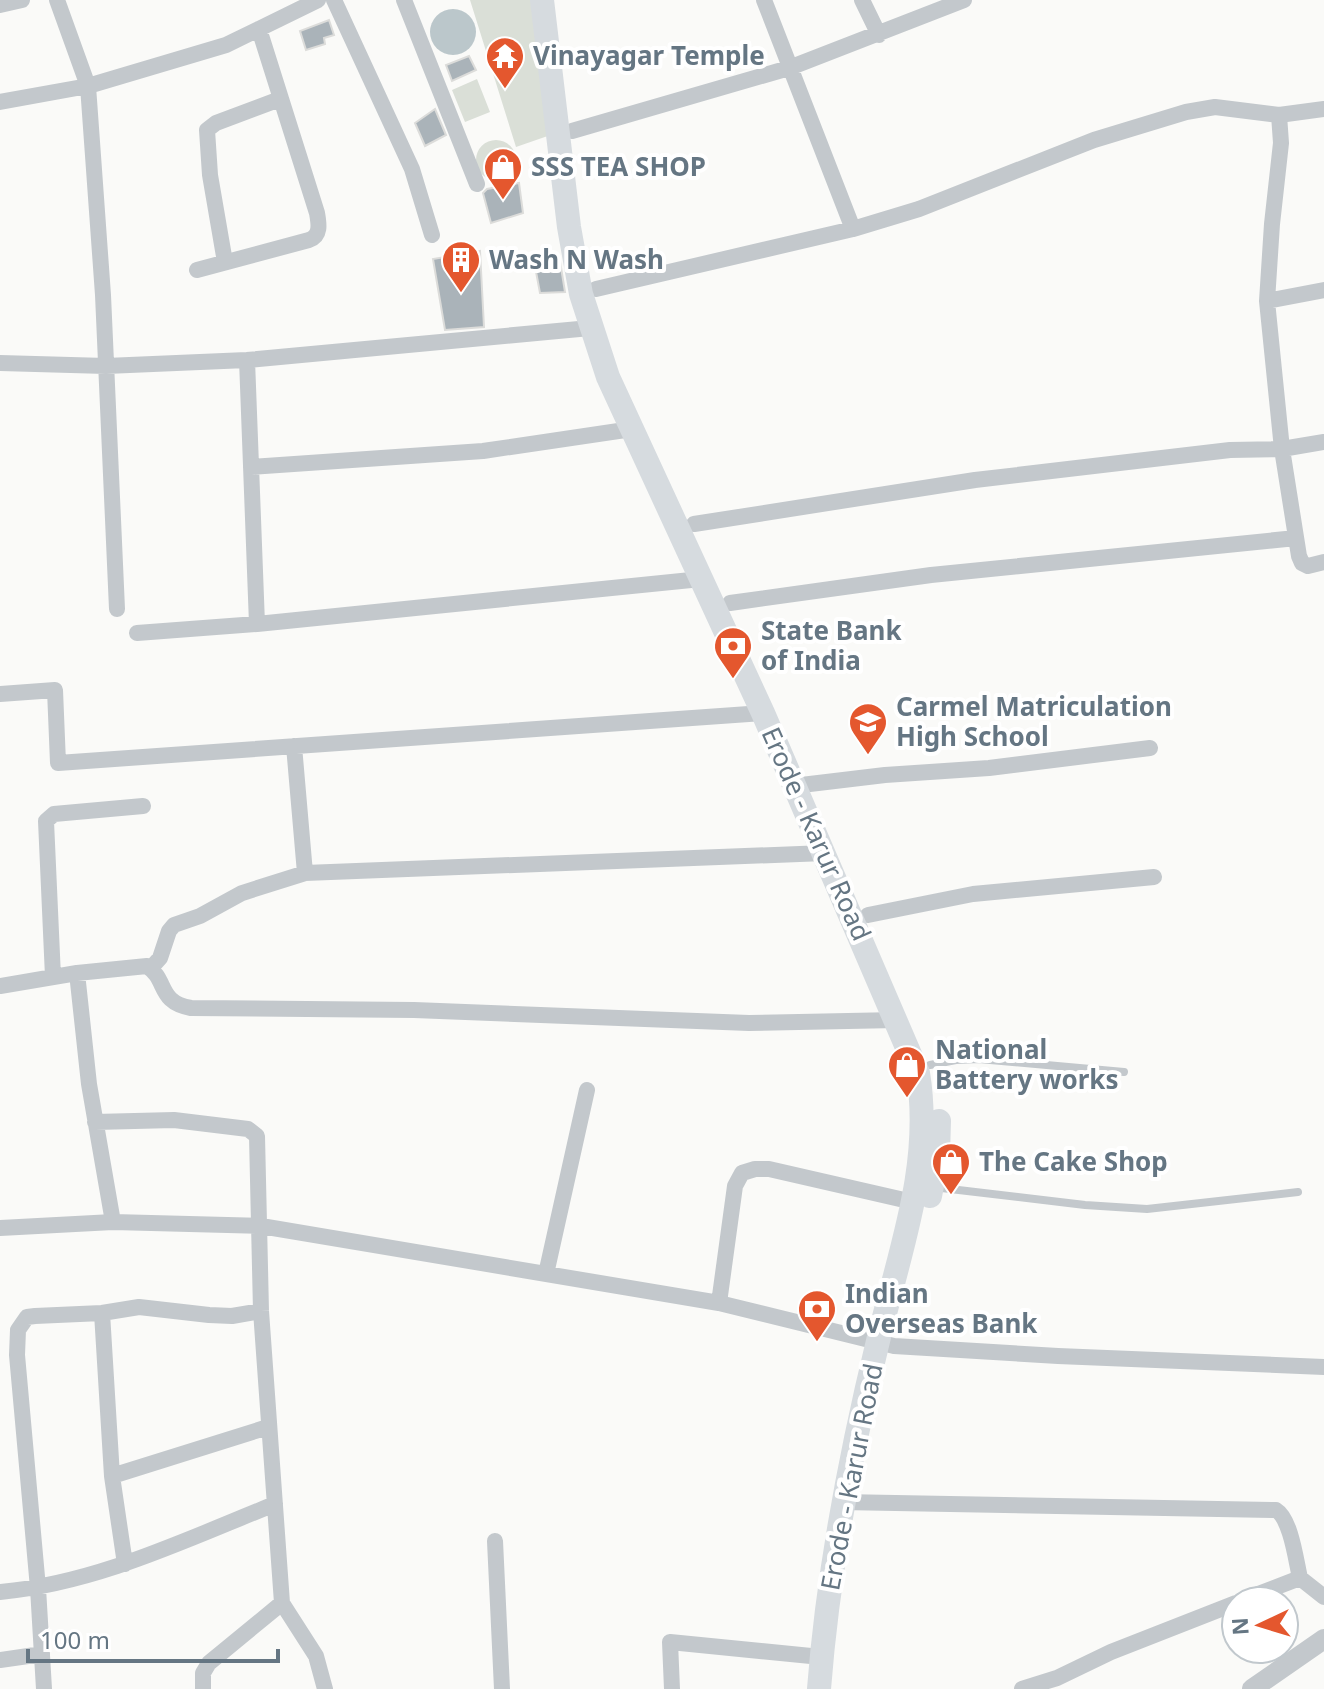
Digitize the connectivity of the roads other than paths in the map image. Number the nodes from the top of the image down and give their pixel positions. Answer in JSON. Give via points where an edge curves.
{"nodes":[{"id":1,"x":22,"y":0,"type":"edge"},
{"id":2,"x":57,"y":0,"type":"edge"},
{"id":3,"x":318,"y":0,"type":"edge"},
{"id":4,"x":334,"y":0,"type":"edge"},
{"id":5,"x":404,"y":0,"type":"edge"},
{"id":6,"x":542,"y":0,"type":"edge"},
{"id":7,"x":558,"y":0,"type":"edge"},
{"id":8,"x":764,"y":0,"type":"edge"},
{"id":9,"x":862,"y":0,"type":"edge"},
{"id":10,"x":964,"y":0,"type":"edge"},
{"id":11,"x":0,"y":5,"type":"edge"},
{"id":12,"x":259,"y":29,"type":"junction"},
{"id":13,"x":879,"y":35,"type":"junction"},
{"id":14,"x":789,"y":68,"type":"junction"},
{"id":15,"x":88,"y":86,"type":"junction"},
{"id":16,"x":280,"y":99,"type":"junction"},
{"id":17,"x":0,"y":102,"type":"edge"},
{"id":18,"x":1324,"y":109,"type":"edge"},
{"id":19,"x":1279,"y":115,"type":"junction"},
{"id":20,"x":572,"y":131,"type":"junction"},
{"id":21,"x":477,"y":184,"type":"dead end"},
{"id":22,"x":853,"y":229,"type":"junction"},
{"id":23,"x":432,"y":235,"type":"dead end"},
{"id":24,"x":225,"y":262,"type":"junction"},
{"id":25,"x":197,"y":270,"type":"dead end"},
{"id":26,"x":596,"y":289,"type":"junction"},
{"id":27,"x":1324,"y":290,"type":"edge"},
{"id":28,"x":1267,"y":301,"type":"junction"},
{"id":29,"x":590,"y":328,"type":"junction"},
{"id":30,"x":247,"y":360,"type":"junction"},
{"id":31,"x":0,"y":363,"type":"edge"},
{"id":32,"x":106,"y":366,"type":"junction"},
{"id":33,"x":632,"y":429,"type":"junction"},
{"id":34,"x":1324,"y":442,"type":"edge"},
{"id":35,"x":1282,"y":449,"type":"junction"},
{"id":36,"x":251,"y":467,"type":"junction"},
{"id":37,"x":694,"y":524,"type":"junction"},
{"id":38,"x":1296,"y":538,"type":"junction"},
{"id":39,"x":1324,"y":562,"type":"edge"},
{"id":40,"x":701,"y":579,"type":"junction"},
{"id":41,"x":730,"y":603,"type":"junction"},
{"id":42,"x":117,"y":609,"type":"dead end"},
{"id":43,"x":257,"y":624,"type":"junction"},
{"id":44,"x":137,"y":633,"type":"dead end"},
{"id":45,"x":0,"y":694,"type":"edge"},
{"id":46,"x":763,"y":713,"type":"junction"},
{"id":47,"x":294,"y":746,"type":"junction"},
{"id":48,"x":1150,"y":748,"type":"dead end"},
{"id":49,"x":802,"y":785,"type":"junction"},
{"id":50,"x":143,"y":806,"type":"dead end"},
{"id":51,"x":825,"y":853,"type":"junction"},
{"id":52,"x":305,"y":873,"type":"junction"},
{"id":53,"x":1154,"y":877,"type":"dead end"},
{"id":54,"x":868,"y":915,"type":"junction"},
{"id":55,"x":151,"y":968,"type":"junction"},
{"id":56,"x":77,"y":973,"type":"junction"},
{"id":57,"x":53,"y":977,"type":"junction"},
{"id":58,"x":0,"y":986,"type":"edge"},
{"id":59,"x":897,"y":1020,"type":"junction"},
{"id":60,"x":930,"y":1065,"type":"junction"},
{"id":61,"x":1124,"y":1072,"type":"dead end"},
{"id":62,"x":587,"y":1090,"type":"dead end"},
{"id":63,"x":95,"y":1122,"type":"junction"},
{"id":64,"x":1298,"y":1192,"type":"dead end"},
{"id":65,"x":922,"y":1194,"type":"junction"},
{"id":66,"x":113,"y":1222,"type":"junction"},
{"id":67,"x":261,"y":1226,"type":"junction"},
{"id":68,"x":0,"y":1228,"type":"edge"},
{"id":69,"x":546,"y":1274,"type":"junction"},
{"id":70,"x":719,"y":1303,"type":"junction"},
{"id":71,"x":261,"y":1311,"type":"junction"},
{"id":72,"x":102,"y":1313,"type":"junction"},
{"id":73,"x":886,"y":1343,"type":"junction"},
{"id":74,"x":1324,"y":1367,"type":"edge"},
{"id":75,"x":268,"y":1427,"type":"junction"},
{"id":76,"x":112,"y":1476,"type":"junction"},
{"id":77,"x":850,"y":1503,"type":"junction"},
{"id":78,"x":275,"y":1504,"type":"junction"},
{"id":79,"x":495,"y":1541,"type":"dead end"},
{"id":80,"x":125,"y":1564,"type":"junction"},
{"id":81,"x":1300,"y":1578,"type":"junction"},
{"id":82,"x":1282,"y":1585,"type":"edge"},
{"id":83,"x":38,"y":1588,"type":"junction"},
{"id":84,"x":0,"y":1592,"type":"edge"},
{"id":85,"x":1324,"y":1597,"type":"edge"},
{"id":86,"x":282,"y":1603,"type":"junction"},
{"id":87,"x":1220,"y":1609,"type":"edge"},
{"id":88,"x":1324,"y":1639,"type":"edge"},
{"id":89,"x":42,"y":1654,"type":"junction"},
{"id":90,"x":821,"y":1657,"type":"junction"},
{"id":91,"x":0,"y":1660,"type":"edge"},
{"id":92,"x":1255,"y":1688,"type":"edge"},
{"id":93,"x":44,"y":1689,"type":"edge"},
{"id":94,"x":203,"y":1689,"type":"edge"},
{"id":95,"x":325,"y":1689,"type":"edge"},
{"id":96,"x":502,"y":1689,"type":"edge"},
{"id":97,"x":672,"y":1689,"type":"edge"},
{"id":98,"x":819,"y":1689,"type":"edge"},
{"id":99,"x":834,"y":1689,"type":"edge"},
{"id":100,"x":1022,"y":1689,"type":"edge"}],
"edges":[{"from":1,"to":11,"type":"street"},
{"from":2,"to":15,"type":"street"},
{"from":3,"to":12,"type":"street"},
{"from":4,"to":23,"type":"street","via":[[412,169]]},
{"from":5,"to":21,"type":"street"},
{"from":6,"to":29,"type":"main road","name":"Erode - Karur Road","via":[[569,227]]},
{"from":7,"to":20,"type":"main road","name":"Erode - Karur Road"},
{"from":8,"to":14,"type":"street"},
{"from":9,"to":13,"type":"street"},
{"from":10,"to":13,"type":"street"},
{"from":12,"to":15,"type":"street","via":[[226,45]]},
{"from":12,"to":16,"type":"street"},
{"from":13,"to":14,"type":"street"},
{"from":14,"to":20,"type":"street"},
{"from":14,"to":22,"type":"street"},
{"from":15,"to":17,"type":"street"},
{"from":15,"to":32,"type":"street"},
{"from":16,"to":24,"type":"street","via":[[207,130]]},
{"from":16,"to":24,"type":"street","via":[[317,213],[317,234]]},
{"from":18,"to":19,"type":"street"},
{"from":19,"to":22,"type":"street","via":[[1215,107],[1186,112],[1094,140],[919,209]]},
{"from":19,"to":28,"type":"street"},
{"from":20,"to":26,"type":"main road","name":"Erode - Karur Road"},
{"from":22,"to":26,"type":"street"},
{"from":24,"to":25,"type":"street"},
{"from":26,"to":37,"type":"main road","name":"Erode - Karur Road","via":[[622,370]]},
{"from":27,"to":28,"type":"street"},
{"from":28,"to":35,"type":"street"},
{"from":29,"to":30,"type":"street"},
{"from":29,"to":33,"type":"main road","name":"Erode - Karur Road"},
{"from":30,"to":32,"type":"street"},
{"from":30,"to":36,"type":"street"},
{"from":31,"to":32,"type":"street"},
{"from":32,"to":42,"type":"street"},
{"from":33,"to":36,"type":"street","via":[[483,451]]},
{"from":33,"to":40,"type":"main road","name":"Erode - Karur Road"},
{"from":34,"to":35,"type":"street"},
{"from":35,"to":37,"type":"street","via":[[1230,450],[975,480]]},
{"from":35,"to":38,"type":"street"},
{"from":36,"to":43,"type":"street"},
{"from":37,"to":41,"type":"main road","name":"Erode - Karur Road"},
{"from":38,"to":39,"type":"street","via":[[1302,563]]},
{"from":38,"to":41,"type":"street","via":[[931,575]]},
{"from":40,"to":43,"type":"street"},
{"from":40,"to":46,"type":"main road","name":"Erode - Karur Road"},
{"from":41,"to":49,"type":"main road","name":"Erode - Karur Road"},
{"from":43,"to":44,"type":"street"},
{"from":45,"to":47,"type":"street","via":[[55,690],[58,763]]},
{"from":46,"to":47,"type":"street"},
{"from":46,"to":49,"type":"main road","name":"Erode - Karur Road"},
{"from":47,"to":52,"type":"street"},
{"from":48,"to":49,"type":"street"},
{"from":49,"to":51,"type":"main road","name":"Erode - Karur Road"},
{"from":49,"to":54,"type":"main road","name":"Erode - Karur Road","via":[[839,845]]},
{"from":50,"to":57,"type":"street","via":[[54,814],[46,821]]},
{"from":51,"to":52,"type":"street"},
{"from":51,"to":59,"type":"main road","name":"Erode - Karur Road"},
{"from":52,"to":55,"type":"street","via":[[242,893],[174,925]]},
{"from":53,"to":54,"type":"street","via":[[973,894]]},
{"from":54,"to":60,"type":"main road","name":"Erode - Karur Road"},
{"from":55,"to":56,"type":"street"},
{"from":55,"to":59,"type":"street","via":[[169,1000],[191,1008],[749,1023]]},
{"from":56,"to":57,"type":"street"},
{"from":56,"to":63,"type":"street"},
{"from":57,"to":58,"type":"street"},
{"from":59,"to":65,"type":"main road","name":"Erode - Karur Road","via":[[918,1073],[923,1104]]},
{"from":60,"to":61,"type":"lane","via":[[979,1059]]},
{"from":60,"to":65,"type":"main road","name":"Erode - Karur Road","via":[[940,1132]]},
{"from":62,"to":69,"type":"street"},
{"from":63,"to":66,"type":"street"},
{"from":63,"to":67,"type":"street","via":[[174,1120],[252,1130],[258,1141]]},
{"from":64,"to":65,"type":"lane","via":[[1147,1209]]},
{"from":65,"to":70,"type":"street","via":[[769,1169],[742,1173],[735,1186]]},
{"from":65,"to":73,"type":"main road","name":"Erode - Karur Road"},
{"from":66,"to":67,"type":"street"},
{"from":66,"to":68,"type":"street"},
{"from":67,"to":69,"type":"street"},
{"from":67,"to":71,"type":"street"},
{"from":69,"to":70,"type":"street"},
{"from":70,"to":73,"type":"street"},
{"from":71,"to":72,"type":"street","via":[[232,1316],[139,1307]]},
{"from":71,"to":75,"type":"street"},
{"from":72,"to":76,"type":"street"},
{"from":72,"to":83,"type":"street","via":[[27,1317],[18,1330]]},
{"from":73,"to":74,"type":"street"},
{"from":73,"to":77,"type":"main road","name":"Erode - Karur Road"},
{"from":75,"to":76,"type":"street"},
{"from":75,"to":78,"type":"street"},
{"from":76,"to":80,"type":"street"},
{"from":77,"to":81,"type":"street","via":[[1276,1510],[1283,1514]]},
{"from":77,"to":90,"type":"main road","name":"Erode - Karur Road"},
{"from":77,"to":99,"type":"main road","name":"Erode - Karur Road"},
{"from":78,"to":80,"type":"street"},
{"from":78,"to":86,"type":"street"},
{"from":79,"to":96,"type":"street"},
{"from":80,"to":83,"type":"street"},
{"from":81,"to":82,"type":"street"},
{"from":81,"to":85,"type":"street"},
{"from":83,"to":84,"type":"street"},
{"from":83,"to":89,"type":"street"},
{"from":86,"to":94,"type":"street","via":[[209,1663]]},
{"from":86,"to":95,"type":"street","via":[[316,1656]]},
{"from":87,"to":100,"type":"street"},
{"from":88,"to":92,"type":"street"},
{"from":89,"to":91,"type":"street"},
{"from":89,"to":93,"type":"street"},
{"from":90,"to":97,"type":"street","via":[[670,1642]]},
{"from":90,"to":98,"type":"main road","name":"Erode - Karur Road"}]}
